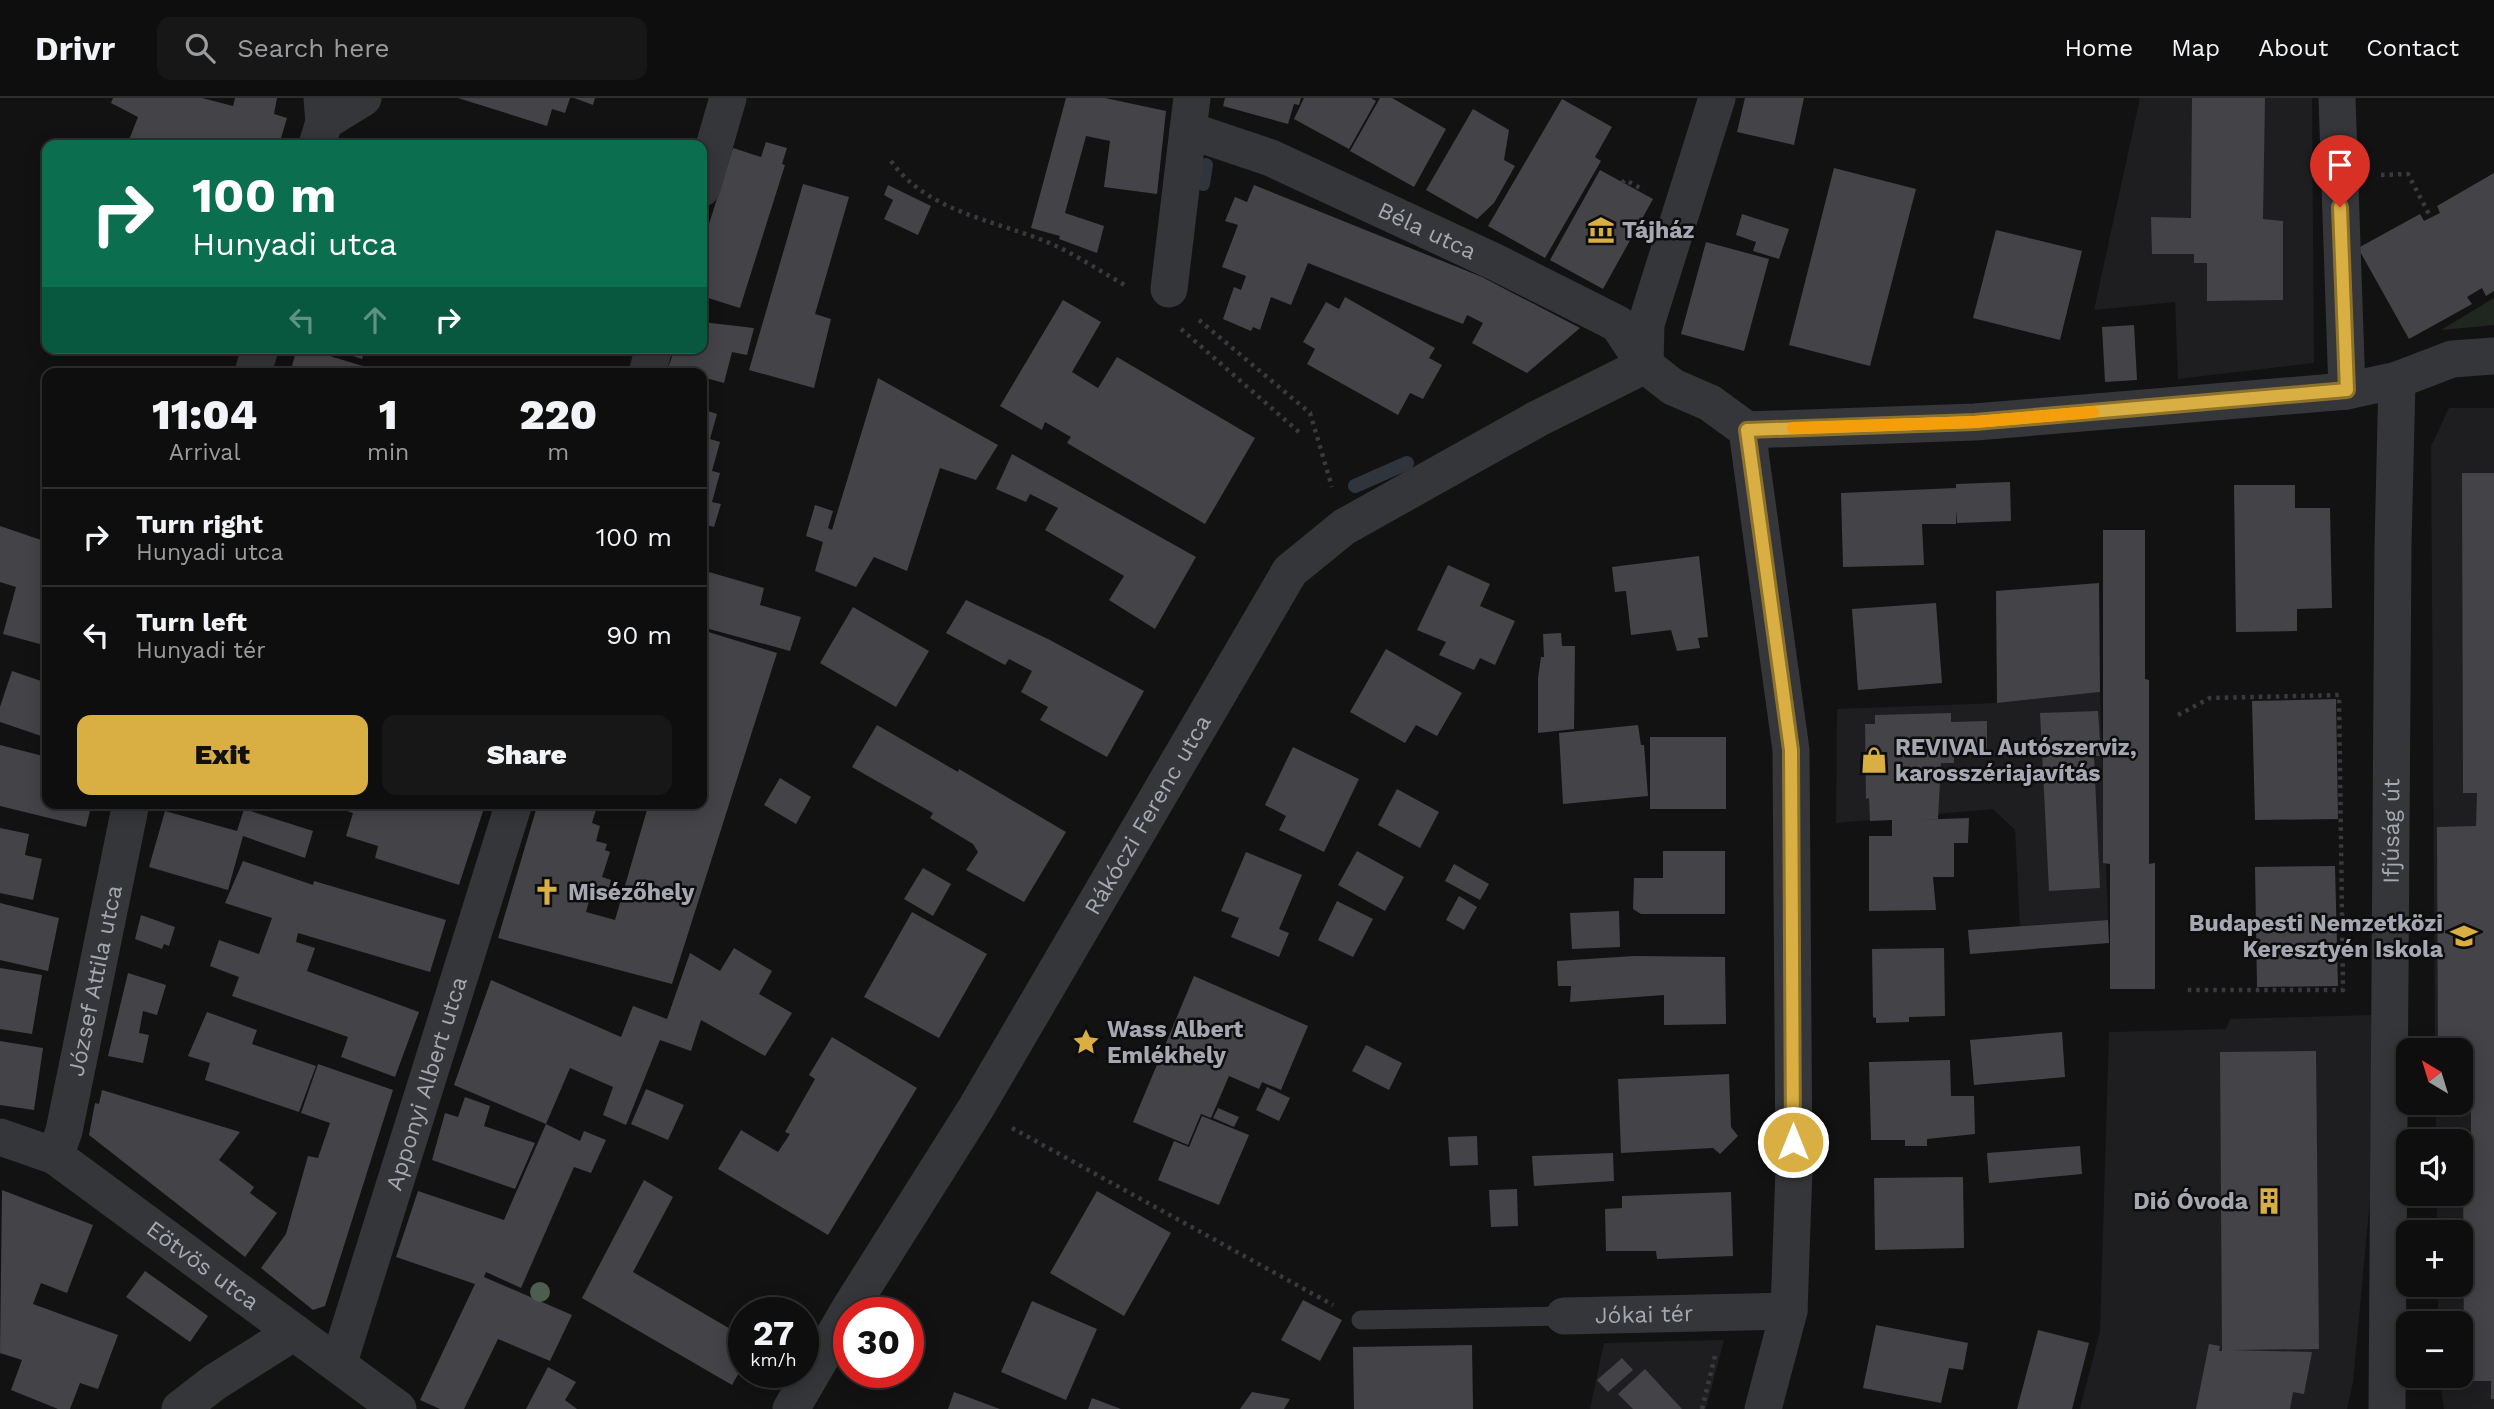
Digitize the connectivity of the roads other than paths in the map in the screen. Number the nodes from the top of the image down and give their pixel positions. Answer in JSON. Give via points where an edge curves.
{"nodes":[{"id":1,"x":363,"y":98,"type":"edge"},
{"id":2,"x":728,"y":98,"type":"edge"},
{"id":3,"x":1717,"y":98,"type":"edge"},
{"id":4,"x":2337,"y":98,"type":"edge"},
{"id":5,"x":1190,"y":114,"type":"edge"},
{"id":6,"x":321,"y":122,"type":"edge"},
{"id":7,"x":707,"y":171,"type":"edge"},
{"id":8,"x":1152,"y":290,"type":"road end"},
{"id":9,"x":2494,"y":356,"type":"edge"},
{"id":10,"x":1645,"y":366,"type":"junction"},
{"id":11,"x":2397,"y":380,"type":"junction"},
{"id":12,"x":2347,"y":390,"type":"junction"},
{"id":13,"x":1747,"y":430,"type":"junction"},
{"id":14,"x":130,"y":809,"type":"edge"},
{"id":15,"x":511,"y":809,"type":"edge"},
{"id":16,"x":0,"y":1137,"type":"edge"},
{"id":17,"x":55,"y":1156,"type":"junction"},
{"id":18,"x":1789,"y":1311,"type":"junction"},
{"id":19,"x":1564,"y":1316,"type":"joint"},
{"id":20,"x":1361,"y":1320,"type":"road end"},
{"id":21,"x":294,"y":1332,"type":"junction"},
{"id":22,"x":339,"y":1362,"type":"junction"},
{"id":23,"x":180,"y":1409,"type":"edge"},
{"id":24,"x":398,"y":1409,"type":"edge"},
{"id":25,"x":791,"y":1409,"type":"edge"},
{"id":26,"x":1763,"y":1409,"type":"edge"},
{"id":27,"x":2387,"y":1409,"type":"edge"}],
"edges":[{"from":1,"to":6,"type":"street"},
{"from":2,"to":7,"type":"street"},
{"from":3,"to":10,"type":"street","via":[[1646,324]]},
{"from":4,"to":12,"type":"street"},
{"from":5,"to":8,"type":"street","name":"Béla utca"},
{"from":5,"to":10,"type":"street","name":"Béla utca","via":[[1271,158],[1618,324]]},
{"from":9,"to":11,"type":"street","via":[[2452,359]]},
{"from":10,"to":13,"type":"street"},
{"from":10,"to":25,"type":"street","name":"Rákóczi Ferenc utca","via":[[1537,419],[1344,527],[1290,571],[976,1108]]},
{"from":11,"to":12,"type":"street"},
{"from":11,"to":27,"type":"street","name":"Ifjúság út"},
{"from":12,"to":13,"type":"street","via":[[1975,422]]},
{"from":13,"to":18,"type":"street","via":[[1791,750],[1794,1169]]},
{"from":14,"to":17,"type":"street","name":"József Attila utca","via":[[64,1131]]},
{"from":15,"to":22,"type":"street","name":"Apponyi Albert utca"},
{"from":16,"to":17,"type":"street","name":"Eötvös utca"},
{"from":17,"to":21,"type":"street","name":"Eötvös utca"},
{"from":18,"to":19,"type":"street","name":"Jókai tér"},
{"from":18,"to":26,"type":"street"},
{"from":19,"to":20,"type":"lane"},
{"from":21,"to":22,"type":"street","name":"Eötvös utca"},
{"from":21,"to":23,"type":"street"},
{"from":22,"to":24,"type":"street","name":"Eötvös utca"}]}
